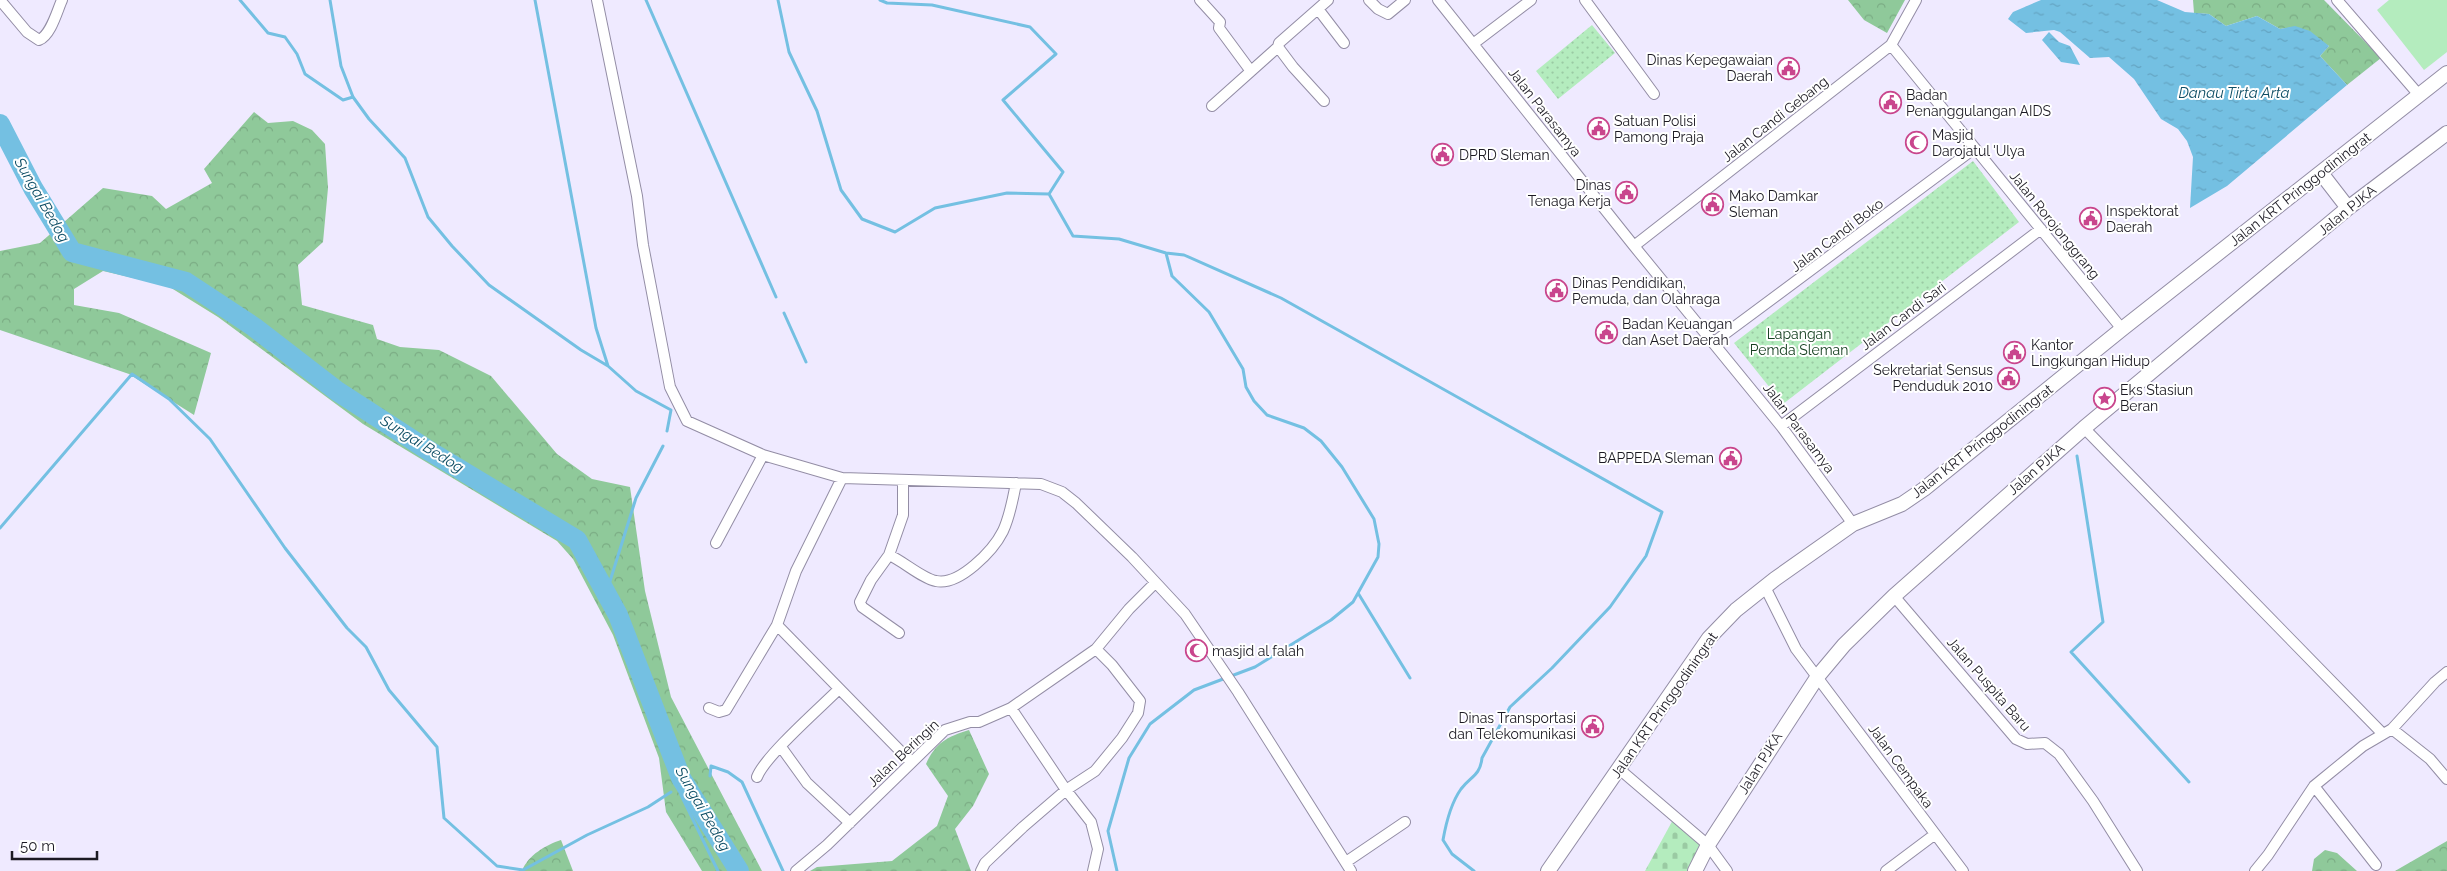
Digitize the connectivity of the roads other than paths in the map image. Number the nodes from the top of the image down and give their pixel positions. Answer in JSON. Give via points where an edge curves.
{"nodes":[{"id":1,"x":0,"y":0,"type":"edge"},
{"id":2,"x":62,"y":0,"type":"edge"},
{"id":3,"x":597,"y":0,"type":"edge"},
{"id":4,"x":1200,"y":0,"type":"edge"},
{"id":5,"x":1328,"y":0,"type":"edge"},
{"id":6,"x":1369,"y":0,"type":"edge"},
{"id":7,"x":1405,"y":0,"type":"edge"},
{"id":8,"x":1438,"y":0,"type":"edge"},
{"id":9,"x":1531,"y":0,"type":"edge"},
{"id":10,"x":1585,"y":0,"type":"edge"},
{"id":11,"x":1916,"y":0,"type":"edge"},
{"id":12,"x":2337,"y":0,"type":"edge"},
{"id":13,"x":1318,"y":9,"type":"junction"},
{"id":14,"x":1344,"y":43,"type":"dead end"},
{"id":15,"x":1473,"y":44,"type":"junction"},
{"id":16,"x":1891,"y":45,"type":"junction"},
{"id":17,"x":1278,"y":47,"type":"junction"},
{"id":18,"x":1250,"y":70,"type":"junction"},
{"id":19,"x":2447,"y":74,"type":"edge"},
{"id":20,"x":1654,"y":94,"type":"dead end"},
{"id":21,"x":2419,"y":95,"type":"junction"},
{"id":22,"x":1324,"y":101,"type":"dead end"},
{"id":23,"x":1212,"y":106,"type":"dead end"},
{"id":24,"x":2447,"y":133,"type":"edge"},
{"id":25,"x":1975,"y":148,"type":"junction"},
{"id":26,"x":2321,"y":172,"type":"junction"},
{"id":27,"x":2348,"y":208,"type":"junction"},
{"id":28,"x":2041,"y":229,"type":"junction"},
{"id":29,"x":1634,"y":246,"type":"junction"},
{"id":30,"x":2122,"y":329,"type":"junction"},
{"id":31,"x":1714,"y":342,"type":"junction"},
{"id":32,"x":1781,"y":426,"type":"junction"},
{"id":33,"x":2084,"y":428,"type":"junction"},
{"id":34,"x":763,"y":455,"type":"junction"},
{"id":35,"x":842,"y":478,"type":"junction"},
{"id":36,"x":903,"y":480,"type":"junction"},
{"id":37,"x":1016,"y":483,"type":"junction"},
{"id":38,"x":1853,"y":524,"type":"junction"},
{"id":39,"x":716,"y":543,"type":"dead end"},
{"id":40,"x":889,"y":556,"type":"junction"},
{"id":41,"x":1155,"y":583,"type":"junction"},
{"id":42,"x":1765,"y":587,"type":"junction"},
{"id":43,"x":1894,"y":596,"type":"junction"},
{"id":44,"x":777,"y":625,"type":"junction"},
{"id":45,"x":900,"y":632,"type":"dead end"},
{"id":46,"x":1096,"y":649,"type":"junction"},
{"id":47,"x":2447,"y":672,"type":"edge"},
{"id":48,"x":1818,"y":676,"type":"junction"},
{"id":49,"x":839,"y":689,"type":"junction"},
{"id":50,"x":709,"y":708,"type":"dead end"},
{"id":51,"x":1011,"y":708,"type":"junction"},
{"id":52,"x":2388,"y":732,"type":"junction"},
{"id":53,"x":781,"y":746,"type":"junction"},
{"id":54,"x":911,"y":762,"type":"junction"},
{"id":55,"x":1618,"y":768,"type":"junction"},
{"id":56,"x":757,"y":777,"type":"dead end"},
{"id":57,"x":2447,"y":779,"type":"edge"},
{"id":58,"x":2314,"y":786,"type":"junction"},
{"id":59,"x":1066,"y":790,"type":"junction"},
{"id":60,"x":1405,"y":822,"type":"dead end"},
{"id":61,"x":850,"y":823,"type":"junction"},
{"id":62,"x":1934,"y":835,"type":"junction"},
{"id":63,"x":1708,"y":845,"type":"junction"},
{"id":64,"x":2376,"y":865,"type":"dead end"},
{"id":65,"x":1349,"y":866,"type":"edge"},
{"id":66,"x":2131,"y":869,"type":"edge"},
{"id":67,"x":796,"y":871,"type":"edge"},
{"id":68,"x":981,"y":871,"type":"edge"},
{"id":69,"x":1093,"y":871,"type":"edge"},
{"id":70,"x":1548,"y":871,"type":"edge"},
{"id":71,"x":1695,"y":871,"type":"edge"},
{"id":72,"x":1727,"y":871,"type":"edge"},
{"id":73,"x":1886,"y":871,"type":"edge"},
{"id":74,"x":1963,"y":871,"type":"edge"},
{"id":75,"x":2255,"y":871,"type":"edge"}],
"edges":[{"from":1,"to":2,"type":"street","via":[[27,32],[39,40],[49,28]]},
{"from":3,"to":34,"type":"street","via":[[637,196],[670,388],[686,420]]},
{"from":4,"to":18,"type":"street","via":[[1220,22],[1218,28]]},
{"from":5,"to":13,"type":"street"},
{"from":6,"to":7,"type":"street","via":[[1388,14]]},
{"from":8,"to":15,"type":"street","name":"Jalan Parasamya"},
{"from":9,"to":15,"type":"street"},
{"from":10,"to":20,"type":"street"},
{"from":11,"to":16,"type":"street","name":"Jalan Candi Gebang"},
{"from":12,"to":21,"type":"street"},
{"from":13,"to":14,"type":"street"},
{"from":13,"to":17,"type":"street"},
{"from":15,"to":29,"type":"street","name":"Jalan Parasamya"},
{"from":16,"to":25,"type":"street","name":"Jalan Rorojonggrang"},
{"from":16,"to":29,"type":"street","name":"Jalan Candi Gebang"},
{"from":17,"to":18,"type":"street"},
{"from":17,"to":22,"type":"street"},
{"from":18,"to":23,"type":"street"},
{"from":19,"to":21,"type":"main road","name":"Jalan KRT Pringgodiningrat"},
{"from":21,"to":26,"type":"main road","name":"Jalan KRT Pringgodiningrat"},
{"from":24,"to":27,"type":"main road","name":"Jalan PJKA"},
{"from":25,"to":28,"type":"street","name":"Jalan Rorojonggrang"},
{"from":25,"to":31,"type":"street","name":"Jalan Candi Boko"},
{"from":26,"to":27,"type":"main road"},
{"from":26,"to":30,"type":"main road","name":"Jalan KRT Pringgodiningrat"},
{"from":27,"to":33,"type":"main road","name":"Jalan PJKA"},
{"from":28,"to":30,"type":"street","name":"Jalan Rorojonggrang"},
{"from":28,"to":32,"type":"street","name":"Jalan Candi Sari"},
{"from":29,"to":31,"type":"street","name":"Jalan Parasamya"},
{"from":30,"to":38,"type":"main road","name":"Jalan KRT Pringgodiningrat","via":[[1924,490],[1902,504]]},
{"from":31,"to":32,"type":"street","name":"Jalan Parasamya"},
{"from":32,"to":38,"type":"street","name":"Jalan Parasamya"},
{"from":33,"to":43,"type":"main road","name":"Jalan PJKA"},
{"from":33,"to":52,"type":"street"},
{"from":34,"to":35,"type":"street"},
{"from":34,"to":39,"type":"street"},
{"from":35,"to":36,"type":"street"},
{"from":35,"to":44,"type":"street","via":[[799,564]]},
{"from":36,"to":37,"type":"street"},
{"from":36,"to":40,"type":"street","via":[[902,515]]},
{"from":37,"to":40,"type":"street","via":[[1002,533],[958,578],[948,582],[934,581]]},
{"from":37,"to":41,"type":"street","via":[[1042,484],[1062,492]]},
{"from":38,"to":42,"type":"main road","name":"Jalan KRT Pringgodiningrat"},
{"from":40,"to":45,"type":"street","via":[[860,602],[862,607]]},
{"from":41,"to":46,"type":"street","name":"Jalan Beringin"},
{"from":41,"to":65,"type":"street","via":[[1185,614]]},
{"from":42,"to":48,"type":"street","name":"Jalan Cempaka","via":[[1796,649]]},
{"from":42,"to":55,"type":"main road","name":"Jalan KRT Pringgodiningrat","via":[[1736,610],[1709,638]]},
{"from":43,"to":48,"type":"main road","name":"Jalan PJKA","via":[[1844,645]]},
{"from":43,"to":66,"type":"street","name":"Jalan Puspita Baru","via":[[2016,740],[2027,744],[2046,743],[2060,754],[2093,801]]},
{"from":44,"to":49,"type":"street"},
{"from":44,"to":50,"type":"street","via":[[726,710],[719,712]]},
{"from":46,"to":51,"type":"street","name":"Jalan Beringin"},
{"from":46,"to":59,"type":"street","via":[[1140,701],[1138,713],[1095,771]]},
{"from":47,"to":52,"type":"street"},
{"from":48,"to":62,"type":"street","name":"Jalan Cempaka"},
{"from":48,"to":63,"type":"main road","name":"Jalan PJKA"},
{"from":49,"to":53,"type":"street"},
{"from":49,"to":54,"type":"street"},
{"from":51,"to":54,"type":"street","name":"Jalan Beringin","via":[[979,722],[944,730]]},
{"from":51,"to":59,"type":"street"},
{"from":52,"to":57,"type":"street","via":[[2430,759]]},
{"from":52,"to":58,"type":"street","via":[[2363,746]]},
{"from":53,"to":56,"type":"street"},
{"from":53,"to":61,"type":"street","via":[[807,783]]},
{"from":54,"to":61,"type":"street","name":"Jalan Beringin"},
{"from":55,"to":63,"type":"street"},
{"from":55,"to":70,"type":"main road","name":"Jalan KRT Pringgodiningrat"},
{"from":58,"to":64,"type":"street"},
{"from":58,"to":75,"type":"street"},
{"from":59,"to":68,"type":"street","via":[[1023,827]]},
{"from":59,"to":69,"type":"street","via":[[1092,822],[1098,849]]},
{"from":60,"to":65,"type":"street"},
{"from":61,"to":67,"type":"street","name":"Jalan Beringin"},
{"from":62,"to":73,"type":"street"},
{"from":62,"to":74,"type":"street","name":"Jalan Cempaka"},
{"from":63,"to":71,"type":"main road","name":"Jalan PJKA"},
{"from":63,"to":72,"type":"street"}]}
